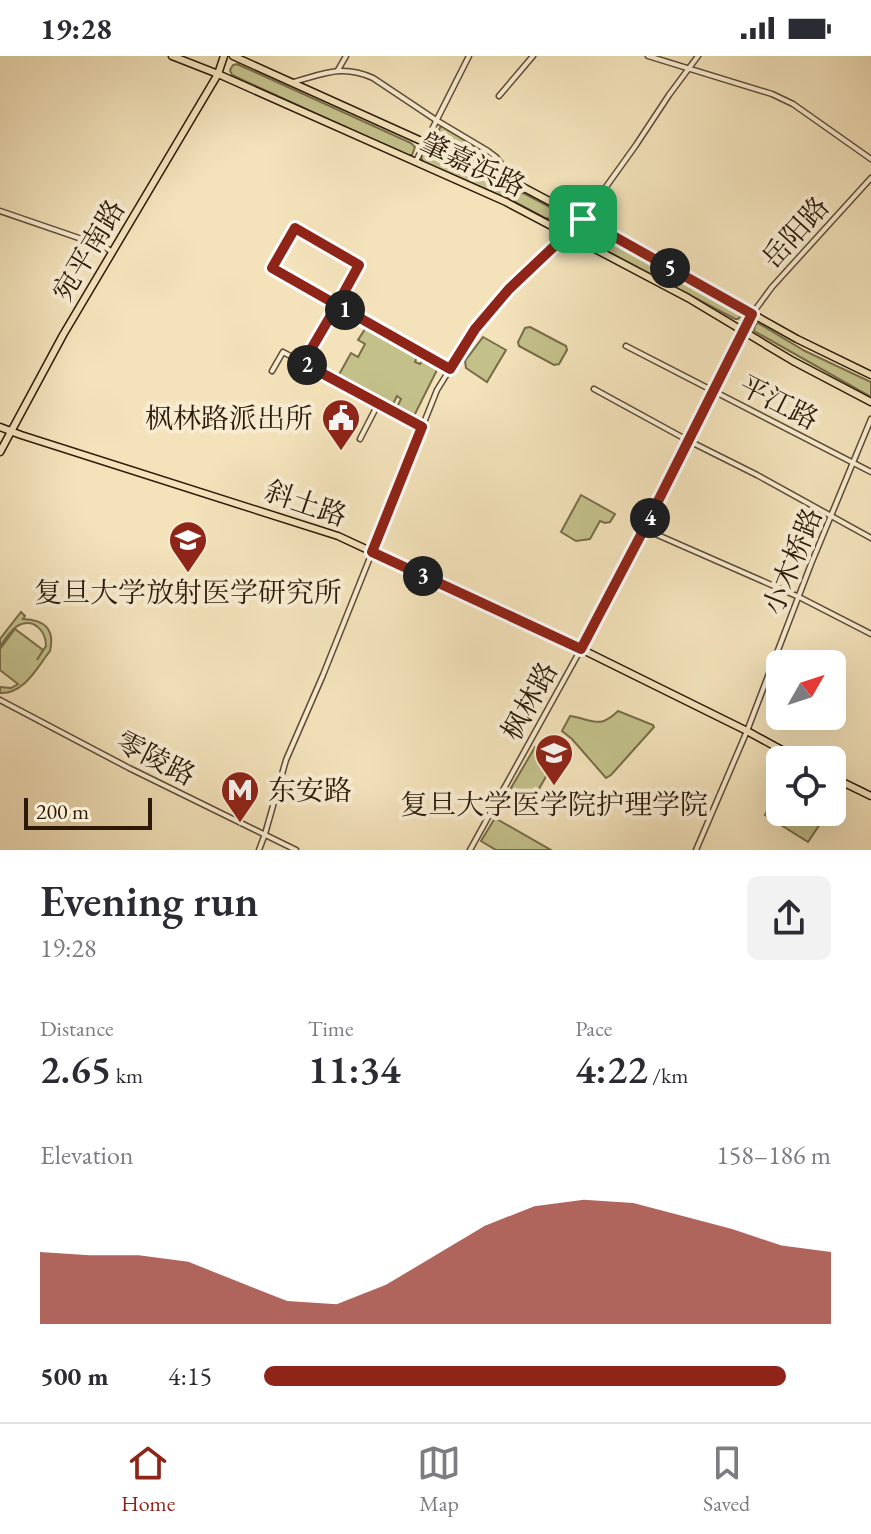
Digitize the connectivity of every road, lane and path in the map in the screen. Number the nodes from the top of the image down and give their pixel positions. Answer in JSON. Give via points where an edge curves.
{"nodes":[{"id":1,"x":172,"y":56,"type":"edge"},
{"id":2,"x":224,"y":56,"type":"edge"},
{"id":3,"x":235,"y":56,"type":"edge"},
{"id":4,"x":346,"y":56,"type":"edge"},
{"id":5,"x":469,"y":56,"type":"edge"},
{"id":6,"x":533,"y":56,"type":"edge"},
{"id":7,"x":648,"y":56,"type":"edge"},
{"id":8,"x":698,"y":56,"type":"edge"},
{"id":9,"x":338,"y":70,"type":"junction"},
{"id":10,"x":688,"y":70,"type":"junction"},
{"id":11,"x":218,"y":74,"type":"junction"},
{"id":12,"x":292,"y":83,"type":"junction"},
{"id":13,"x":499,"y":96,"type":"dead end"},
{"id":14,"x":436,"y":120,"type":"junction"},
{"id":15,"x":425,"y":142,"type":"junction"},
{"id":16,"x":871,"y":159,"type":"edge"},
{"id":17,"x":415,"y":161,"type":"junction"},
{"id":18,"x":871,"y":178,"type":"edge"},
{"id":19,"x":519,"y":185,"type":"junction"},
{"id":20,"x":0,"y":211,"type":"edge"},
{"id":21,"x":583,"y":219,"type":"junction"},
{"id":22,"x":568,"y":233,"type":"junction"},
{"id":23,"x":112,"y":252,"type":"junction"},
{"id":24,"x":337,"y":305,"type":"junction"},
{"id":25,"x":752,"y":314,"type":"junction"},
{"id":26,"x":742,"y":332,"type":"junction"},
{"id":27,"x":626,"y":346,"type":"dead end"},
{"id":28,"x":303,"y":363,"type":"junction"},
{"id":29,"x":450,"y":369,"type":"junction"},
{"id":30,"x":272,"y":371,"type":"dead end"},
{"id":31,"x":871,"y":375,"type":"edge"},
{"id":32,"x":594,"y":389,"type":"dead end"},
{"id":33,"x":713,"y":391,"type":"junction"},
{"id":34,"x":871,"y":402,"type":"edge"},
{"id":35,"x":378,"y":404,"type":"junction"},
{"id":36,"x":871,"y":419,"type":"edge"},
{"id":37,"x":0,"y":427,"type":"edge"},
{"id":38,"x":422,"y":427,"type":"junction"},
{"id":39,"x":10,"y":431,"type":"junction"},
{"id":40,"x":360,"y":439,"type":"dead end"},
{"id":41,"x":689,"y":441,"type":"junction"},
{"id":42,"x":0,"y":452,"type":"edge"},
{"id":43,"x":854,"y":462,"type":"junction"},
{"id":44,"x":871,"y":472,"type":"edge"},
{"id":45,"x":831,"y":516,"type":"junction"},
{"id":46,"x":644,"y":529,"type":"junction"},
{"id":47,"x":871,"y":538,"type":"edge"},
{"id":48,"x":372,"y":552,"type":"junction"},
{"id":49,"x":799,"y":597,"type":"junction"},
{"id":50,"x":871,"y":634,"type":"edge"},
{"id":51,"x":581,"y":649,"type":"junction"},
{"id":52,"x":0,"y":700,"type":"edge"},
{"id":53,"x":747,"y":731,"type":"junction"},
{"id":54,"x":774,"y":746,"type":"edge"},
{"id":55,"x":846,"y":784,"type":"edge"},
{"id":56,"x":871,"y":796,"type":"edge"},
{"id":57,"x":265,"y":834,"type":"junction"},
{"id":58,"x":259,"y":850,"type":"edge"},
{"id":59,"x":296,"y":850,"type":"edge"},
{"id":60,"x":470,"y":850,"type":"edge"},
{"id":61,"x":696,"y":850,"type":"edge"}],
"edges":[{"from":1,"to":11,"type":"main road","name":"肇嘉浜路"},
{"from":2,"to":11,"type":"main road"},
{"from":3,"to":11,"type":"main road"},
{"from":3,"to":12,"type":"main road","name":"肇嘉浜路"},
{"from":4,"to":9,"type":"street"},
{"from":5,"to":14,"type":"street"},
{"from":6,"to":13,"type":"street"},
{"from":7,"to":10,"type":"street"},
{"from":8,"to":10,"type":"street"},
{"from":9,"to":12,"type":"street"},
{"from":9,"to":14,"type":"street","name":"肇嘉浜路","via":[[373,78]]},
{"from":10,"to":16,"type":"street","via":[[793,104]]},
{"from":10,"to":21,"type":"street"},
{"from":11,"to":17,"type":"main road","name":"肇嘉浜路"},
{"from":11,"to":23,"type":"main road","name":"宛平南路"},
{"from":12,"to":15,"type":"main road","name":"肇嘉浜路"},
{"from":14,"to":15,"type":"street"},
{"from":14,"to":19,"type":"street","name":"肇嘉浜路","via":[[496,157]]},
{"from":15,"to":17,"type":"street"},
{"from":15,"to":19,"type":"main road","name":"肇嘉浜路"},
{"from":17,"to":22,"type":"main road","name":"肇嘉浜路"},
{"from":18,"to":25,"type":"street","name":"岳阳路"},
{"from":19,"to":21,"type":"main road","name":"肇嘉浜路"},
{"from":20,"to":23,"type":"street"},
{"from":21,"to":22,"type":"street"},
{"from":21,"to":25,"type":"main road","name":"肇嘉浜路"},
{"from":22,"to":26,"type":"main road","name":"肇嘉浜路"},
{"from":22,"to":29,"type":"street","via":[[509,289]]},
{"from":23,"to":39,"type":"main road","name":"宛平南路"},
{"from":24,"to":24,"type":"street","via":[[272,268],[295,228],[359,265]]},
{"from":24,"to":28,"type":"street"},
{"from":24,"to":29,"type":"street"},
{"from":25,"to":26,"type":"street","name":"枫林路"},
{"from":25,"to":31,"type":"main road","name":"肇嘉浜路"},
{"from":26,"to":33,"type":"street","name":"枫林路"},
{"from":26,"to":34,"type":"main road","name":"肇嘉浜路"},
{"from":27,"to":33,"type":"street","name":"平江路"},
{"from":28,"to":30,"type":"street","via":[[283,352]]},
{"from":28,"to":35,"type":"street"},
{"from":29,"to":38,"type":"street"},
{"from":32,"to":41,"type":"street"},
{"from":33,"to":41,"type":"street","name":"枫林路"},
{"from":33,"to":43,"type":"street","name":"平江路"},
{"from":35,"to":38,"type":"street"},
{"from":35,"to":40,"type":"street"},
{"from":36,"to":43,"type":"street","name":"小木桥路"},
{"from":37,"to":39,"type":"main road","name":"斜土路"},
{"from":38,"to":48,"type":"street"},
{"from":39,"to":42,"type":"main road","name":"宛平南路"},
{"from":39,"to":48,"type":"main road","name":"斜土路","via":[[325,532]]},
{"from":41,"to":45,"type":"street"},
{"from":41,"to":46,"type":"street","name":"枫林路"},
{"from":43,"to":44,"type":"street","name":"平江路"},
{"from":43,"to":45,"type":"street","name":"小木桥路"},
{"from":45,"to":47,"type":"street"},
{"from":45,"to":49,"type":"street","name":"小木桥路"},
{"from":46,"to":49,"type":"street"},
{"from":46,"to":51,"type":"street","name":"枫林路"},
{"from":48,"to":51,"type":"main road","name":"斜土路"},
{"from":48,"to":57,"type":"street","via":[[286,760]]},
{"from":49,"to":50,"type":"street"},
{"from":49,"to":53,"type":"street","name":"小木桥路"},
{"from":51,"to":53,"type":"main road","name":"斜土路"},
{"from":51,"to":60,"type":"street","name":"枫林路"},
{"from":52,"to":57,"type":"street","name":"零陵路"},
{"from":53,"to":54,"type":"main road","name":"斜土路"},
{"from":53,"to":61,"type":"street","name":"小木桥路"},
{"from":55,"to":56,"type":"main road"},
{"from":57,"to":58,"type":"street"},
{"from":57,"to":59,"type":"street","name":"零陵路"}]}
